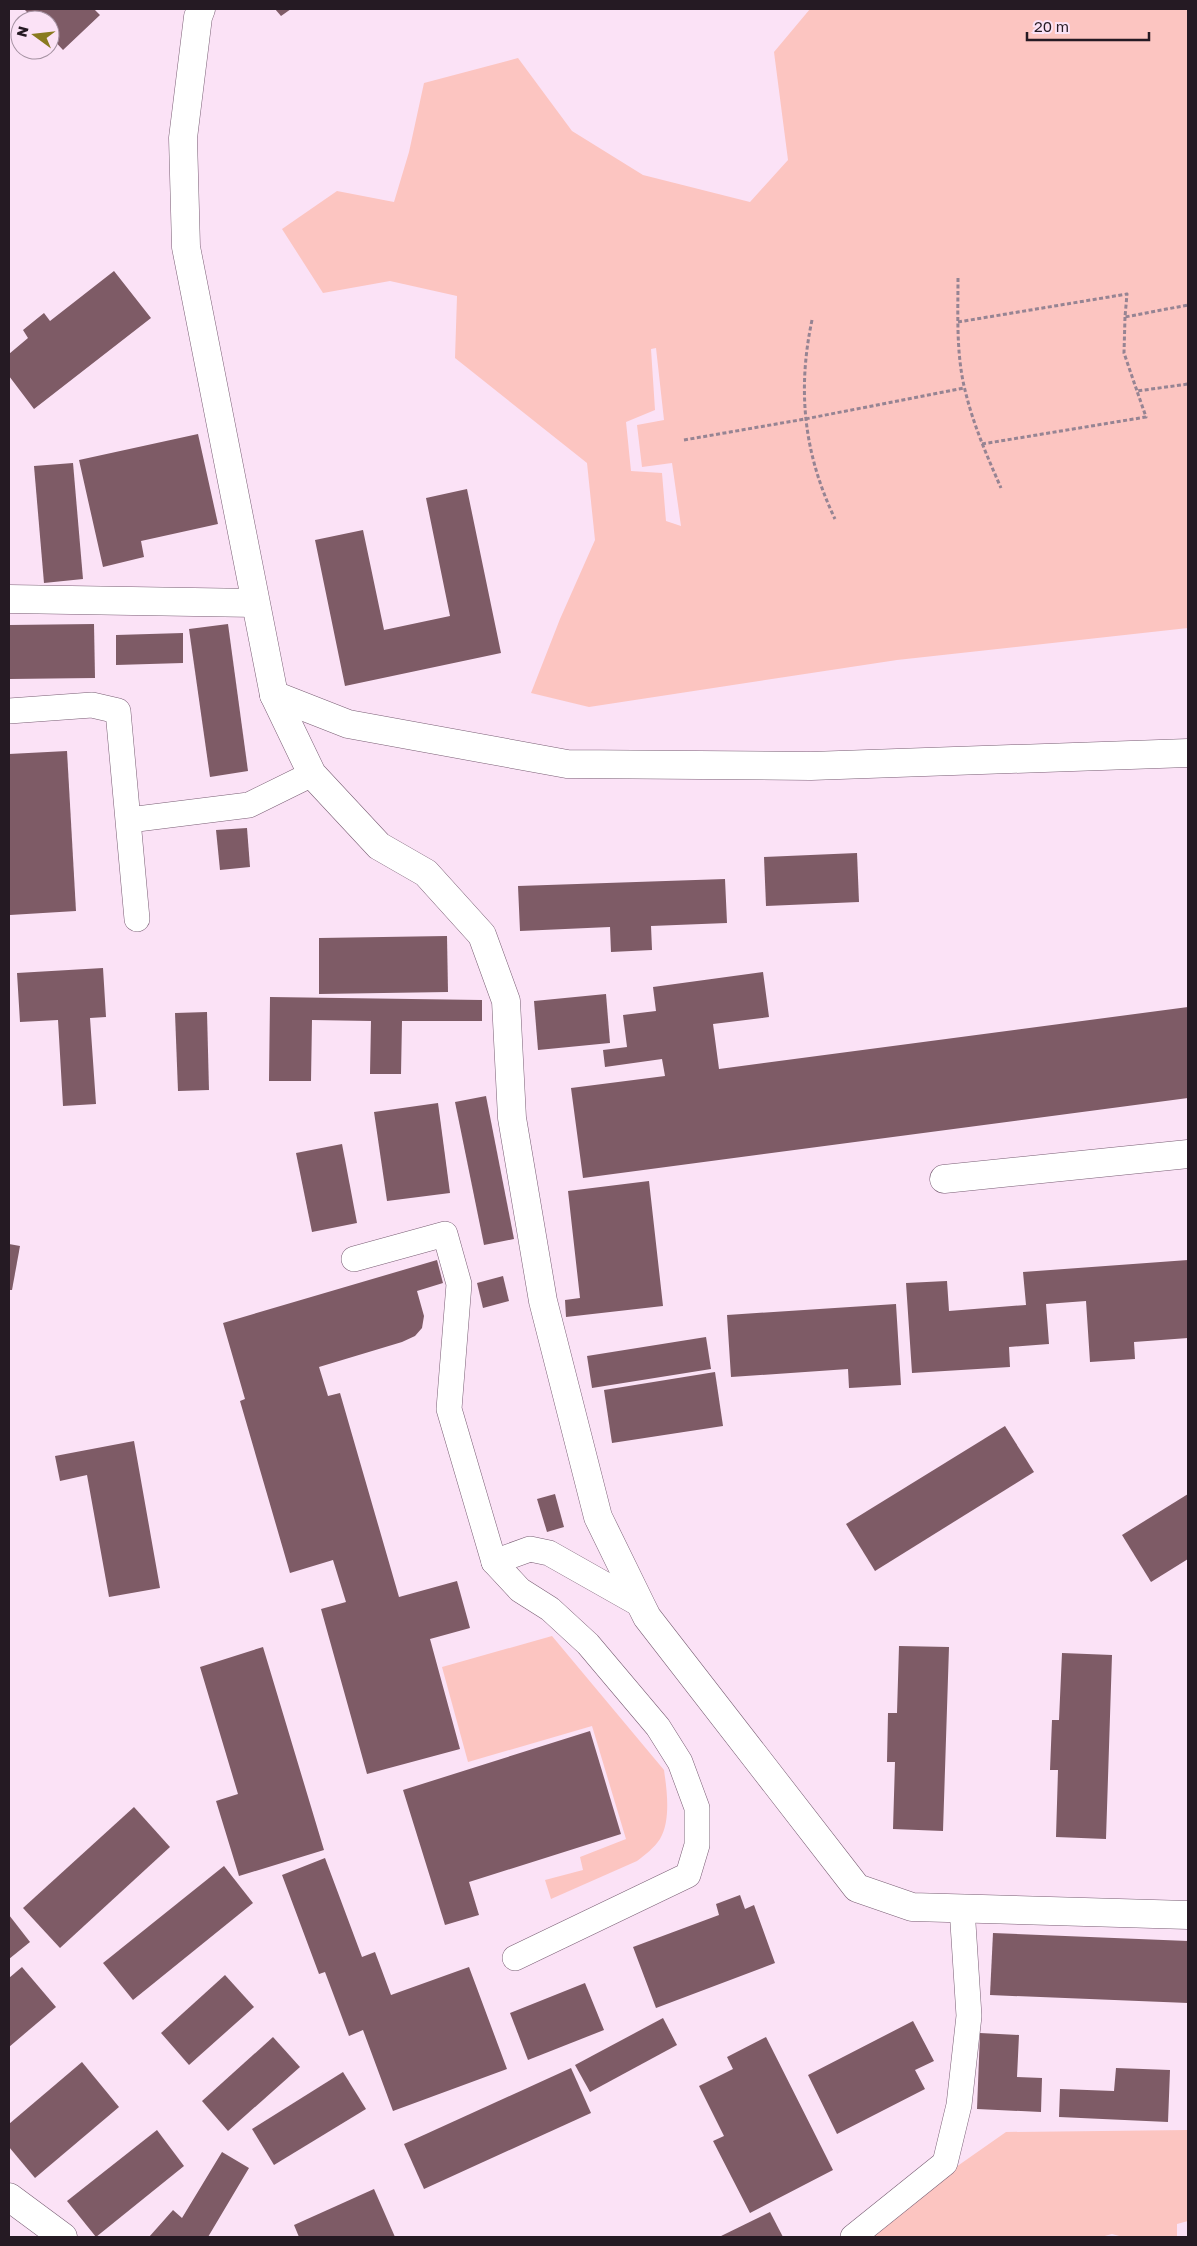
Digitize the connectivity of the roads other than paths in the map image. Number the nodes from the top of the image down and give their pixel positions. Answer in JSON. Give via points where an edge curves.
{"nodes":[{"id":1,"x":201,"y":9,"type":"edge"},
{"id":2,"x":9,"y":599,"type":"edge"},
{"id":3,"x":255,"y":603,"type":"junction"},
{"id":4,"x":274,"y":695,"type":"junction"},
{"id":5,"x":9,"y":711,"type":"edge"},
{"id":6,"x":1188,"y":753,"type":"edge"},
{"id":7,"x":312,"y":774,"type":"junction"},
{"id":8,"x":129,"y":820,"type":"junction"},
{"id":9,"x":137,"y":919,"type":"dead end"},
{"id":10,"x":1188,"y":1154,"type":"edge"},
{"id":11,"x":944,"y":1179,"type":"dead end"},
{"id":12,"x":354,"y":1259,"type":"dead end"},
{"id":13,"x":494,"y":1562,"type":"junction"},
{"id":14,"x":641,"y":1605,"type":"junction"},
{"id":15,"x":962,"y":1908,"type":"junction"},
{"id":16,"x":1188,"y":1915,"type":"edge"},
{"id":17,"x":515,"y":1958,"type":"dead end"},
{"id":18,"x":9,"y":2197,"type":"edge"},
{"id":19,"x":63,"y":2237,"type":"edge"},
{"id":20,"x":853,"y":2237,"type":"edge"}],
"edges":[{"from":1,"to":3,"type":"street","via":[[183,138],[186,247]]},
{"from":2,"to":3,"type":"street"},
{"from":3,"to":4,"type":"street"},
{"from":4,"to":6,"type":"street","via":[[348,724],[567,764],[811,766]]},
{"from":4,"to":7,"type":"street"},
{"from":5,"to":8,"type":"lane","via":[[92,705],[118,711]]},
{"from":7,"to":8,"type":"lane","via":[[249,805]]},
{"from":7,"to":14,"type":"street","via":[[379,846],[426,873],[482,935],[506,1001],[512,1118],[543,1301],[598,1517]]},
{"from":8,"to":9,"type":"lane"},
{"from":10,"to":11,"type":"street"},
{"from":12,"to":13,"type":"lane","via":[[444,1234],[458,1284],[449,1409]]},
{"from":13,"to":14,"type":"lane","via":[[530,1549],[549,1553]]},
{"from":13,"to":17,"type":"lane","via":[[520,1590],[550,1609],[588,1644],[658,1727],[680,1762],[697,1808],[697,1845],[688,1875]]},
{"from":14,"to":15,"type":"street","via":[[647,1617],[857,1888],[912,1907]]},
{"from":15,"to":16,"type":"street"},
{"from":15,"to":20,"type":"lane","via":[[969,2016],[959,2106],[945,2163]]},
{"from":18,"to":19,"type":"street"}]}
